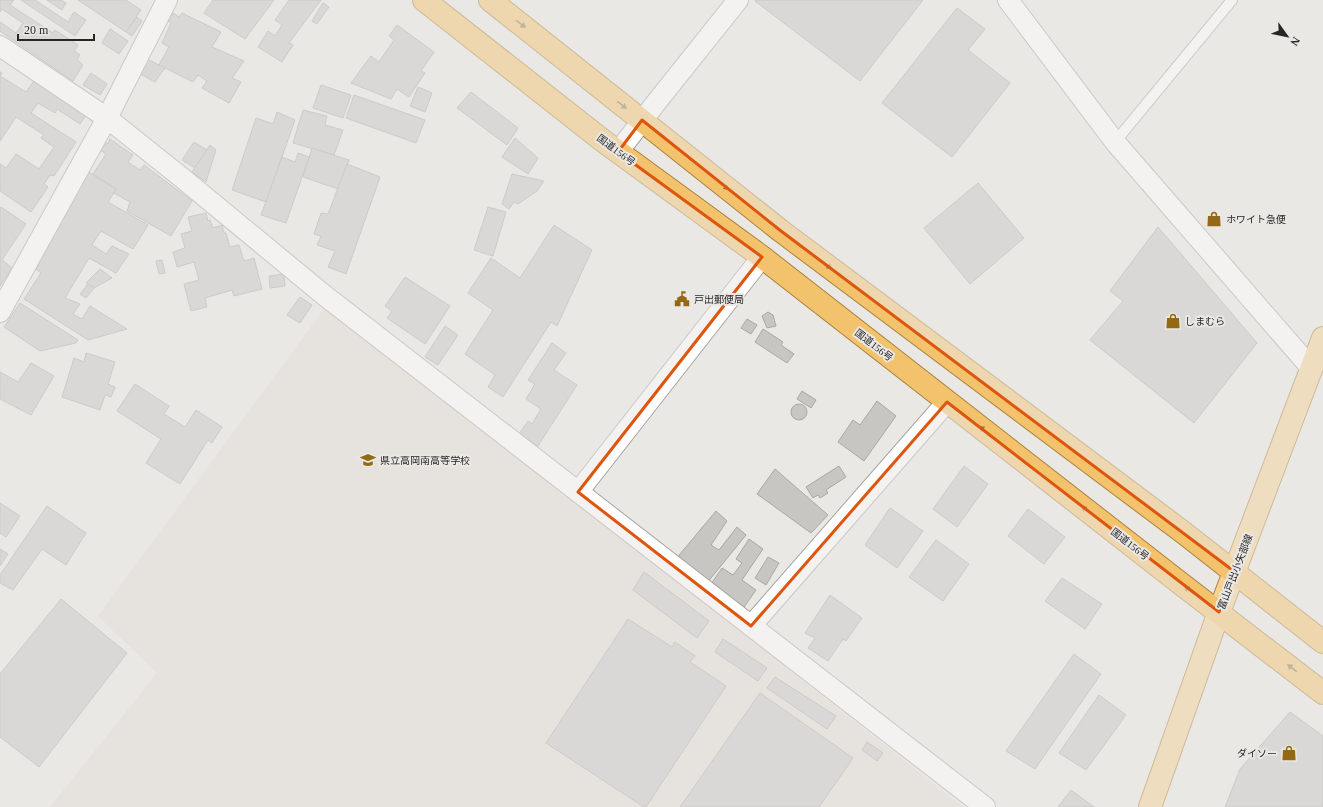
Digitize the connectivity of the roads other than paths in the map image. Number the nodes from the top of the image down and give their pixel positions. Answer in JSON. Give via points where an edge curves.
{"nodes":[{"id":1,"x":167,"y":0,"type":"edge"},
{"id":2,"x":424,"y":0,"type":"edge"},
{"id":3,"x":490,"y":0,"type":"edge"},
{"id":4,"x":738,"y":0,"type":"edge"},
{"id":5,"x":1008,"y":0,"type":"edge"},
{"id":6,"x":1232,"y":0,"type":"edge"},
{"id":7,"x":0,"y":46,"type":"edge"},
{"id":8,"x":107,"y":118,"type":"junction"},
{"id":9,"x":642,"y":120,"type":"junction"},
{"id":10,"x":1115,"y":142,"type":"junction"},
{"id":11,"x":618,"y":152,"type":"junction"},
{"id":12,"x":762,"y":257,"type":"junction"},
{"id":13,"x":0,"y":312,"type":"edge"},
{"id":14,"x":1323,"y":338,"type":"edge"},
{"id":15,"x":1312,"y":369,"type":"junction"},
{"id":16,"x":947,"y":402,"type":"junction"},
{"id":17,"x":578,"y":492,"type":"junction"},
{"id":18,"x":1235,"y":572,"type":"junction"},
{"id":19,"x":1219,"y":612,"type":"junction"},
{"id":20,"x":750,"y":626,"type":"junction"},
{"id":21,"x":1323,"y":642,"type":"edge"},
{"id":22,"x":1323,"y":693,"type":"edge"},
{"id":23,"x":985,"y":807,"type":"edge"},
{"id":24,"x":1150,"y":807,"type":"edge"}],
"edges":[{"from":1,"to":8,"type":"street"},
{"from":2,"to":11,"type":"highway","name":"国道156号"},
{"from":3,"to":9,"type":"highway","one_way":true},
{"from":4,"to":9,"type":"street"},
{"from":5,"to":10,"type":"street"},
{"from":6,"to":10,"type":"lane"},
{"from":7,"to":8,"type":"street"},
{"from":8,"to":13,"type":"street"},
{"from":8,"to":17,"type":"street","via":[[324,295]]},
{"from":9,"to":11,"type":"street"},
{"from":9,"to":18,"type":"highway","one_way":true,"via":[[781,231]]},
{"from":10,"to":15,"type":"street"},
{"from":11,"to":12,"type":"highway","name":"国道156号"},
{"from":12,"to":16,"type":"highway","name":"国道156号"},
{"from":12,"to":17,"type":"street"},
{"from":14,"to":15,"type":"main road","name":"富山戸出小矢部線"},
{"from":15,"to":18,"type":"main road","name":"富山戸出小矢部線"},
{"from":19,"to":16,"type":"highway","name":"国道156号","one_way":true},
{"from":16,"to":20,"type":"street"},
{"from":17,"to":20,"type":"street"},
{"from":18,"to":19,"type":"main road","name":"富山戸出小矢部線"},
{"from":18,"to":21,"type":"highway"},
{"from":22,"to":19,"type":"highway","name":"国道156号","one_way":true},
{"from":19,"to":24,"type":"main road","name":"富山戸出小矢部線"},
{"from":20,"to":23,"type":"street"}]}
